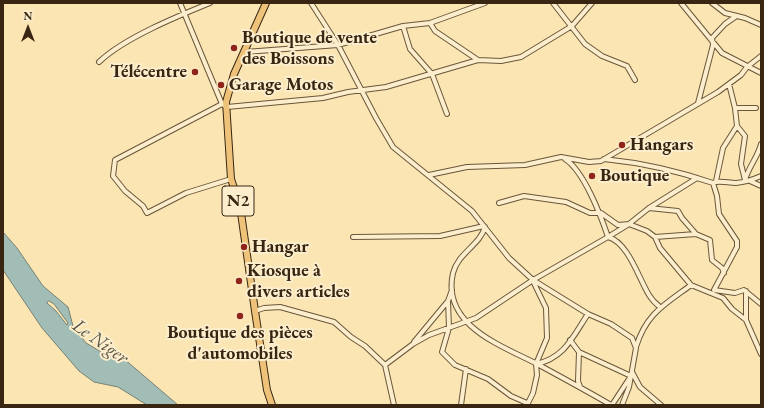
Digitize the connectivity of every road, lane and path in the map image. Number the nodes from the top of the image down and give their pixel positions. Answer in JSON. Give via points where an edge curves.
{"nodes":[{"id":1,"x":180,"y":3,"type":"edge"},
{"id":2,"x":210,"y":3,"type":"edge"},
{"id":3,"x":266,"y":3,"type":"edge"},
{"id":4,"x":311,"y":3,"type":"edge"},
{"id":5,"x":485,"y":3,"type":"edge"},
{"id":6,"x":553,"y":3,"type":"edge"},
{"id":7,"x":592,"y":3,"type":"edge"},
{"id":8,"x":681,"y":3,"type":"edge"},
{"id":9,"x":712,"y":3,"type":"edge"},
{"id":10,"x":184,"y":13,"type":"junction"},
{"id":11,"x":735,"y":16,"type":"junction"},
{"id":12,"x":430,"y":23,"type":"junction"},
{"id":13,"x":761,"y":25,"type":"edge"},
{"id":14,"x":403,"y":26,"type":"junction"},
{"id":15,"x":572,"y":26,"type":"junction"},
{"id":16,"x":338,"y":45,"type":"junction"},
{"id":17,"x":714,"y":45,"type":"junction"},
{"id":18,"x":245,"y":52,"type":"junction"},
{"id":19,"x":761,"y":56,"type":"edge"},
{"id":20,"x":478,"y":60,"type":"junction"},
{"id":21,"x":99,"y":62,"type":"dead end"},
{"id":22,"x":747,"y":67,"type":"junction"},
{"id":23,"x":761,"y":73,"type":"edge"},
{"id":24,"x":432,"y":74,"type":"junction"},
{"id":25,"x":635,"y":80,"type":"dead end"},
{"id":26,"x":729,"y":84,"type":"junction"},
{"id":27,"x":362,"y":90,"type":"junction"},
{"id":28,"x":698,"y":103,"type":"junction"},
{"id":29,"x":225,"y":106,"type":"junction"},
{"id":30,"x":735,"y":108,"type":"junction"},
{"id":31,"x":756,"y":108,"type":"dead end"},
{"id":32,"x":447,"y":114,"type":"dead end"},
{"id":33,"x":737,"y":126,"type":"junction"},
{"id":34,"x":761,"y":144,"type":"edge"},
{"id":35,"x":561,"y":157,"type":"junction"},
{"id":36,"x":604,"y":159,"type":"junction"},
{"id":37,"x":429,"y":175,"type":"junction"},
{"id":38,"x":761,"y":176,"type":"edge"},
{"id":39,"x":697,"y":178,"type":"junction"},
{"id":40,"x":231,"y":179,"type":"junction"},
{"id":41,"x":745,"y":180,"type":"junction"},
{"id":42,"x":751,"y":181,"type":"junction"},
{"id":43,"x":714,"y":182,"type":"junction"},
{"id":44,"x":761,"y":186,"type":"edge"},
{"id":45,"x":499,"y":203,"type":"dead end"},
{"id":46,"x":649,"y":208,"type":"junction"},
{"id":47,"x":601,"y":213,"type":"junction"},
{"id":48,"x":629,"y":224,"type":"junction"},
{"id":49,"x":485,"y":226,"type":"junction"},
{"id":50,"x":696,"y":234,"type":"junction"},
{"id":51,"x":354,"y":237,"type":"dead end"},
{"id":52,"x":608,"y":237,"type":"junction"},
{"id":53,"x":655,"y":237,"type":"junction"},
{"id":54,"x":724,"y":273,"type":"junction"},
{"id":55,"x":533,"y":280,"type":"junction"},
{"id":56,"x":691,"y":285,"type":"junction"},
{"id":57,"x":452,"y":290,"type":"junction"},
{"id":58,"x":714,"y":290,"type":"junction"},
{"id":59,"x":746,"y":290,"type":"junction"},
{"id":60,"x":708,"y":291,"type":"junction"},
{"id":61,"x":448,"y":301,"type":"junction"},
{"id":62,"x":761,"y":304,"type":"edge"},
{"id":63,"x":660,"y":307,"type":"junction"},
{"id":64,"x":254,"y":311,"type":"junction"},
{"id":65,"x":588,"y":314,"type":"junction"},
{"id":66,"x":746,"y":320,"type":"junction"},
{"id":67,"x":467,"y":322,"type":"junction"},
{"id":68,"x":449,"y":328,"type":"junction"},
{"id":69,"x":570,"y":340,"type":"junction"},
{"id":70,"x":413,"y":344,"type":"junction"},
{"id":71,"x":636,"y":348,"type":"junction"},
{"id":72,"x":579,"y":352,"type":"junction"},
{"id":73,"x":761,"y":354,"type":"edge"},
{"id":74,"x":536,"y":364,"type":"junction"},
{"id":75,"x":385,"y":365,"type":"junction"},
{"id":76,"x":466,"y":369,"type":"junction"},
{"id":77,"x":631,"y":369,"type":"junction"},
{"id":78,"x":631,"y":376,"type":"junction"},
{"id":79,"x":580,"y":387,"type":"junction"},
{"id":80,"x":527,"y":404,"type":"edge"},
{"id":81,"x":272,"y":405,"type":"edge"},
{"id":82,"x":394,"y":405,"type":"edge"},
{"id":83,"x":461,"y":405,"type":"edge"},
{"id":84,"x":611,"y":405,"type":"edge"},
{"id":85,"x":622,"y":405,"type":"edge"},
{"id":86,"x":661,"y":405,"type":"edge"}],
"edges":[{"from":1,"to":10,"type":"street"},
{"from":2,"to":10,"type":"street"},
{"from":3,"to":18,"type":"highway","number":"N2"},
{"from":4,"to":16,"type":"street"},
{"from":5,"to":12,"type":"street"},
{"from":6,"to":15,"type":"street"},
{"from":7,"to":15,"type":"street"},
{"from":8,"to":17,"type":"street"},
{"from":9,"to":11,"type":"street","via":[[725,14]]},
{"from":10,"to":21,"type":"street","via":[[111,50]]},
{"from":10,"to":29,"type":"street"},
{"from":11,"to":13,"type":"street"},
{"from":11,"to":17,"type":"street","via":[[712,38]]},
{"from":12,"to":14,"type":"street"},
{"from":12,"to":20,"type":"street","via":[[435,31]]},
{"from":14,"to":16,"type":"street"},
{"from":14,"to":24,"type":"street","via":[[410,49]]},
{"from":15,"to":20,"type":"street","via":[[521,57],[501,61]]},
{"from":15,"to":25,"type":"street","via":[[585,44],[602,56],[627,67]]},
{"from":16,"to":18,"type":"street"},
{"from":16,"to":27,"type":"street"},
{"from":17,"to":22,"type":"street","via":[[722,53]]},
{"from":17,"to":28,"type":"street"},
{"from":18,"to":29,"type":"highway","number":"N2","via":[[234,74]]},
{"from":19,"to":22,"type":"street"},
{"from":20,"to":24,"type":"street"},
{"from":22,"to":23,"type":"street"},
{"from":22,"to":26,"type":"street"},
{"from":24,"to":27,"type":"street","via":[[386,87]]},
{"from":24,"to":32,"type":"street"},
{"from":26,"to":28,"type":"street"},
{"from":26,"to":30,"type":"street"},
{"from":27,"to":29,"type":"street","via":[[323,98]]},
{"from":27,"to":37,"type":"street","via":[[393,147]]},
{"from":28,"to":36,"type":"street"},
{"from":29,"to":40,"type":"highway","number":"N2"},
{"from":29,"to":40,"type":"street","via":[[115,160],[113,176],[125,191],[143,206],[146,213],[186,193]]},
{"from":30,"to":31,"type":"street"},
{"from":30,"to":33,"type":"street"},
{"from":33,"to":41,"type":"street","via":[[745,136],[741,164]]},
{"from":33,"to":43,"type":"street","via":[[723,148]]},
{"from":34,"to":41,"type":"street","via":[[760,153],[749,168]]},
{"from":35,"to":36,"type":"street","via":[[589,162]]},
{"from":35,"to":37,"type":"street","via":[[525,165],[467,167]]},
{"from":35,"to":47,"type":"street","via":[[570,162],[576,170]]},
{"from":36,"to":39,"type":"street","via":[[643,163]]},
{"from":37,"to":49,"type":"street","via":[[472,210]]},
{"from":38,"to":42,"type":"street"},
{"from":39,"to":43,"type":"street"},
{"from":39,"to":46,"type":"street"},
{"from":40,"to":64,"type":"highway","number":"N2","via":[[240,206]]},
{"from":41,"to":42,"type":"street"},
{"from":42,"to":43,"type":"street"},
{"from":42,"to":44,"type":"street"},
{"from":43,"to":54,"type":"street","via":[[719,214],[737,241],[737,247]]},
{"from":45,"to":47,"type":"street","via":[[532,196],[566,202],[590,213]]},
{"from":46,"to":48,"type":"street"},
{"from":46,"to":50,"type":"street","via":[[678,211]]},
{"from":47,"to":48,"type":"street","via":[[618,225]]},
{"from":47,"to":52,"type":"street"},
{"from":48,"to":52,"type":"street"},
{"from":48,"to":53,"type":"street"},
{"from":49,"to":51,"type":"street","via":[[440,236]]},
{"from":49,"to":55,"type":"street","via":[[510,258]]},
{"from":49,"to":57,"type":"street","via":[[483,235],[462,257],[453,272]]},
{"from":50,"to":53,"type":"street"},
{"from":50,"to":54,"type":"street","via":[[710,240],[712,260]]},
{"from":52,"to":55,"type":"street"},
{"from":52,"to":63,"type":"street","via":[[614,239],[629,257],[649,295]]},
{"from":53,"to":56,"type":"street","via":[[660,248]]},
{"from":54,"to":58,"type":"street"},
{"from":55,"to":65,"type":"street"},
{"from":55,"to":67,"type":"street"},
{"from":55,"to":74,"type":"street","via":[[546,308],[547,318],[547,338]]},
{"from":56,"to":60,"type":"street"},
{"from":56,"to":63,"type":"street"},
{"from":57,"to":61,"type":"street"},
{"from":57,"to":67,"type":"street","via":[[456,308]]},
{"from":58,"to":59,"type":"street"},
{"from":58,"to":60,"type":"street"},
{"from":59,"to":62,"type":"street"},
{"from":59,"to":66,"type":"street"},
{"from":60,"to":66,"type":"street","via":[[727,301],[732,310]]},
{"from":61,"to":68,"type":"street"},
{"from":61,"to":70,"type":"street"},
{"from":63,"to":71,"type":"street","via":[[641,330]]},
{"from":64,"to":75,"type":"street","via":[[280,307],[334,322]]},
{"from":64,"to":81,"type":"highway","number":"N2","via":[[267,390]]},
{"from":65,"to":69,"type":"street"},
{"from":65,"to":71,"type":"street","via":[[626,333],[632,338]]},
{"from":66,"to":73,"type":"street"},
{"from":67,"to":68,"type":"street"},
{"from":67,"to":74,"type":"street","via":[[487,339]]},
{"from":68,"to":70,"type":"street"},
{"from":68,"to":76,"type":"street","via":[[442,352],[455,365]]},
{"from":69,"to":72,"type":"street"},
{"from":69,"to":74,"type":"street","via":[[561,354],[549,362]]},
{"from":70,"to":75,"type":"street"},
{"from":71,"to":77,"type":"street"},
{"from":72,"to":78,"type":"street"},
{"from":72,"to":79,"type":"street"},
{"from":74,"to":79,"type":"street"},
{"from":74,"to":80,"type":"street","via":[[534,393]]},
{"from":75,"to":82,"type":"street"},
{"from":76,"to":80,"type":"street","via":[[488,379],[510,396]]},
{"from":76,"to":83,"type":"street"},
{"from":77,"to":78,"type":"street"},
{"from":77,"to":86,"type":"street","via":[[640,387]]},
{"from":78,"to":84,"type":"street"},
{"from":78,"to":85,"type":"street"},
{"from":79,"to":84,"type":"street"}]}
